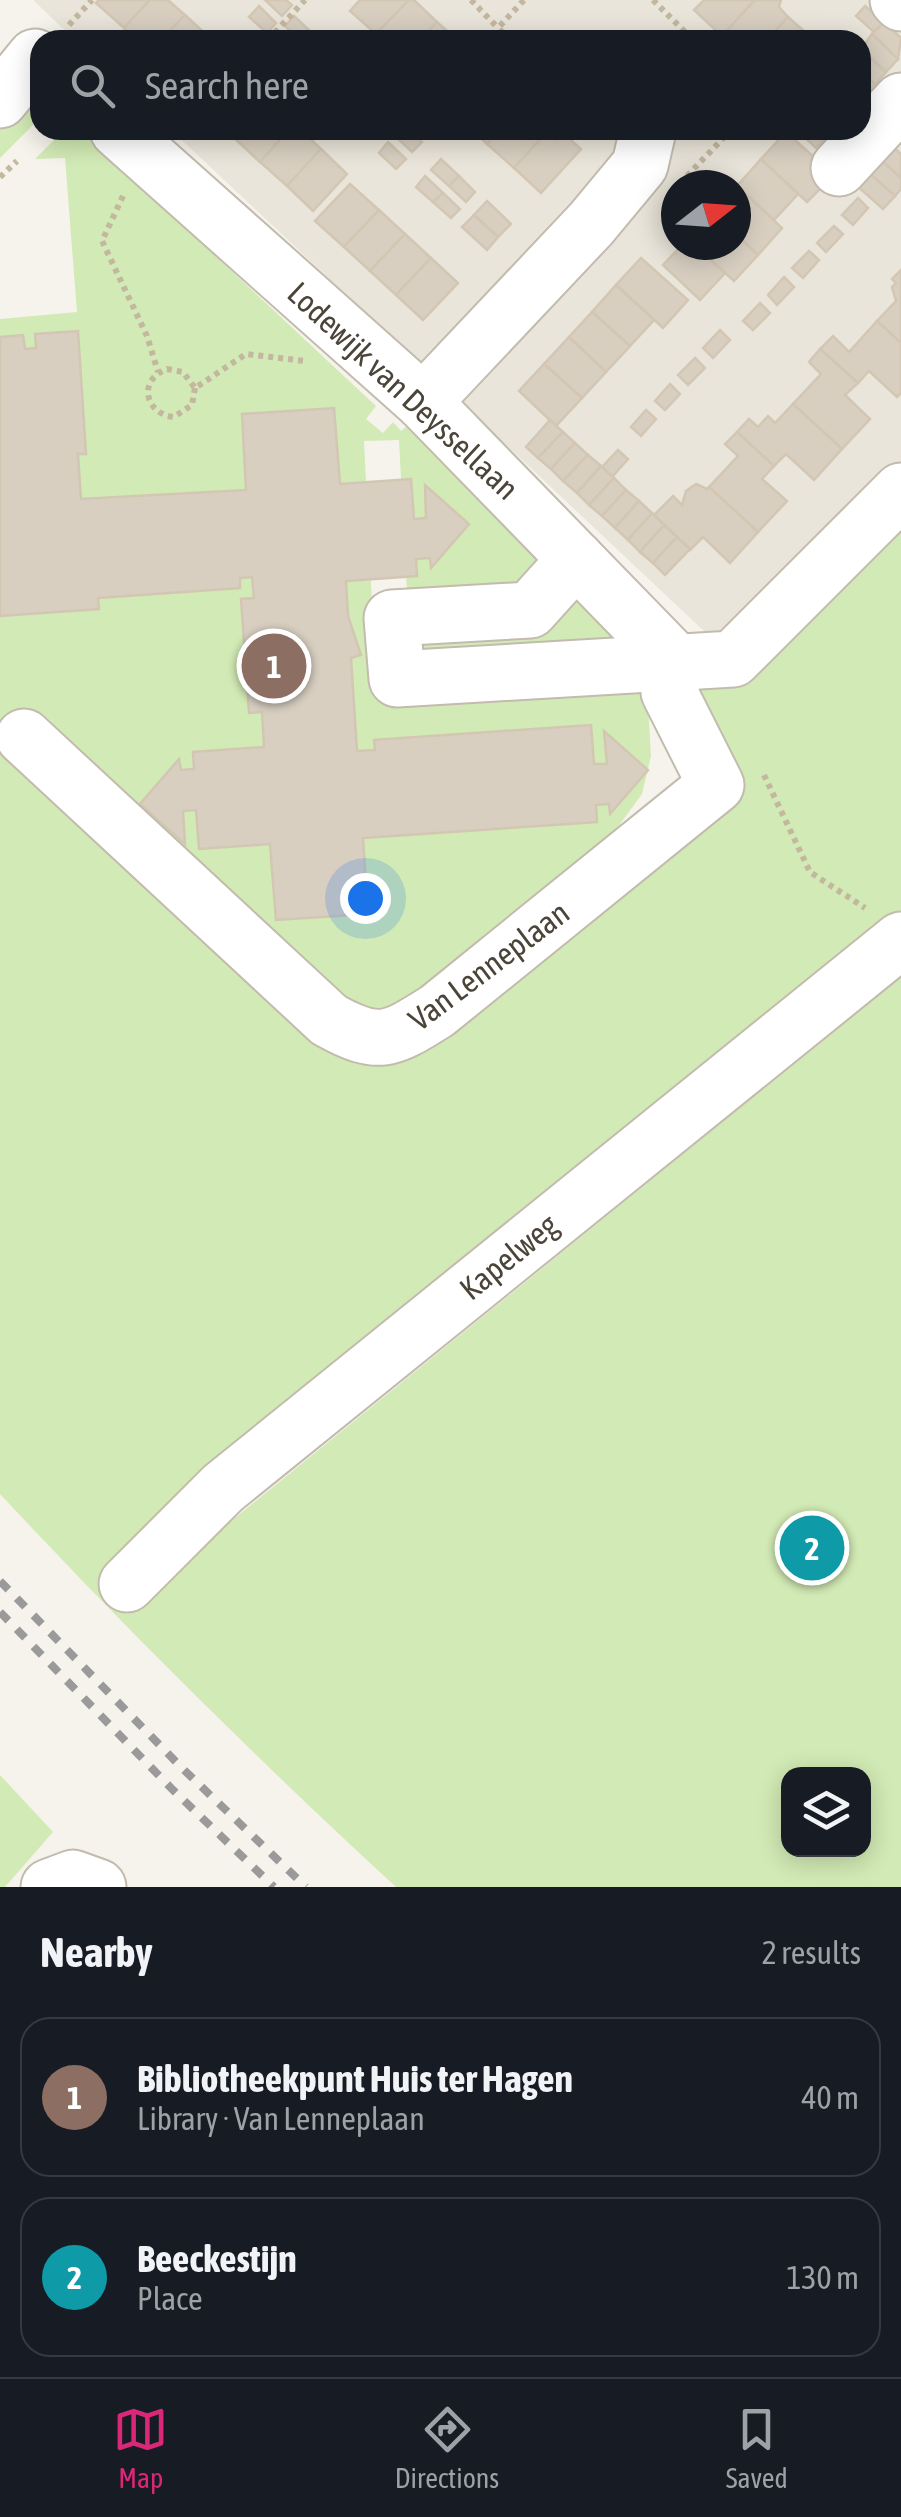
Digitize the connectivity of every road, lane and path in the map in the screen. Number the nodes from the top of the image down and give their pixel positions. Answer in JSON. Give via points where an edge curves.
{"nodes":[{"id":1,"x":92,"y":0,"type":"edge"},
{"id":2,"x":304,"y":0,"type":"edge"},
{"id":3,"x":470,"y":0,"type":"edge"},
{"id":4,"x":524,"y":0,"type":"edge"},
{"id":5,"x":653,"y":0,"type":"edge"},
{"id":6,"x":498,"y":28,"type":"joint"},
{"id":7,"x":52,"y":30,"type":"edge"},
{"id":8,"x":277,"y":30,"type":"edge"},
{"id":9,"x":683,"y":30,"type":"edge"},
{"id":10,"x":30,"y":52,"type":"edge"},
{"id":11,"x":0,"y":100,"type":"edge"},
{"id":12,"x":901,"y":101,"type":"edge"},
{"id":13,"x":871,"y":134,"type":"edge"},
{"id":14,"x":646,"y":140,"type":"edge"},
{"id":15,"x":721,"y":140,"type":"edge"},
{"id":16,"x":865,"y":140,"type":"edge"},
{"id":17,"x":136,"y":146,"type":"edge"},
{"id":18,"x":18,"y":162,"type":"dead end"},
{"id":19,"x":840,"y":168,"type":"dead end"},
{"id":20,"x":692,"y":170,"type":"edge"},
{"id":21,"x":0,"y":177,"type":"edge"},
{"id":22,"x":376,"y":360,"type":"junction"},
{"id":23,"x":158,"y":372,"type":"junction"},
{"id":24,"x":196,"y":388,"type":"junction"},
{"id":25,"x":423,"y":402,"type":"junction"},
{"id":26,"x":901,"y":491,"type":"edge"},
{"id":27,"x":576,"y":559,"type":"junction"},
{"id":28,"x":678,"y":664,"type":"junction"},
{"id":29,"x":24,"y":737,"type":"dead end"},
{"id":30,"x":762,"y":771,"type":"dead end"},
{"id":31,"x":889,"y":928,"type":"edge"},
{"id":32,"x":127,"y":1584,"type":"dead end"},
{"id":33,"x":50,"y":1887,"type":"edge"},
{"id":34,"x":98,"y":1887,"type":"edge"}],
"edges":[{"from":1,"to":7,"type":"path"},
{"from":2,"to":8,"type":"path"},
{"from":3,"to":6,"type":"path"},
{"from":4,"to":6,"type":"path"},
{"from":5,"to":9,"type":"path"},
{"from":10,"to":11,"type":"street"},
{"from":12,"to":13,"type":"street"},
{"from":14,"to":25,"type":"street","via":[[640,165],[591,224]]},
{"from":15,"to":20,"type":"path"},
{"from":16,"to":19,"type":"street"},
{"from":17,"to":22,"type":"street","name":"Lodewijk van Deyssellaan"},
{"from":17,"to":23,"type":"path","via":[[130,181],[102,242]]},
{"from":18,"to":21,"type":"path"},
{"from":22,"to":24,"type":"path","via":[[332,364],[246,354]]},
{"from":22,"to":25,"type":"street","name":"Lodewijk van Deyssellaan"},
{"from":23,"to":24,"type":"path","via":[[183,372]]},
{"from":23,"to":24,"type":"path","via":[[148,386],[158,414],[174,418],[187,412]]},
{"from":25,"to":27,"type":"street","name":"Lodewijk van Deyssellaan"},
{"from":26,"to":28,"type":"street","via":[[734,660]]},
{"from":27,"to":28,"type":"street","name":"Lodewijk van Deyssellaan"},
{"from":27,"to":28,"type":"street","via":[[530,610],[392,618],[397,680]]},
{"from":28,"to":29,"type":"street","name":"Van Lenneplaan","via":[[669,692],[716,785],[437,1011],[380,1038],[358,1036],[329,1020]]},
{"from":30,"to":31,"type":"path","via":[[810,872]]},
{"from":31,"to":32,"type":"street","name":"Kapelweg","via":[[223,1488]]},
{"from":33,"to":34,"type":"street","via":[[72,1878]]}]}
